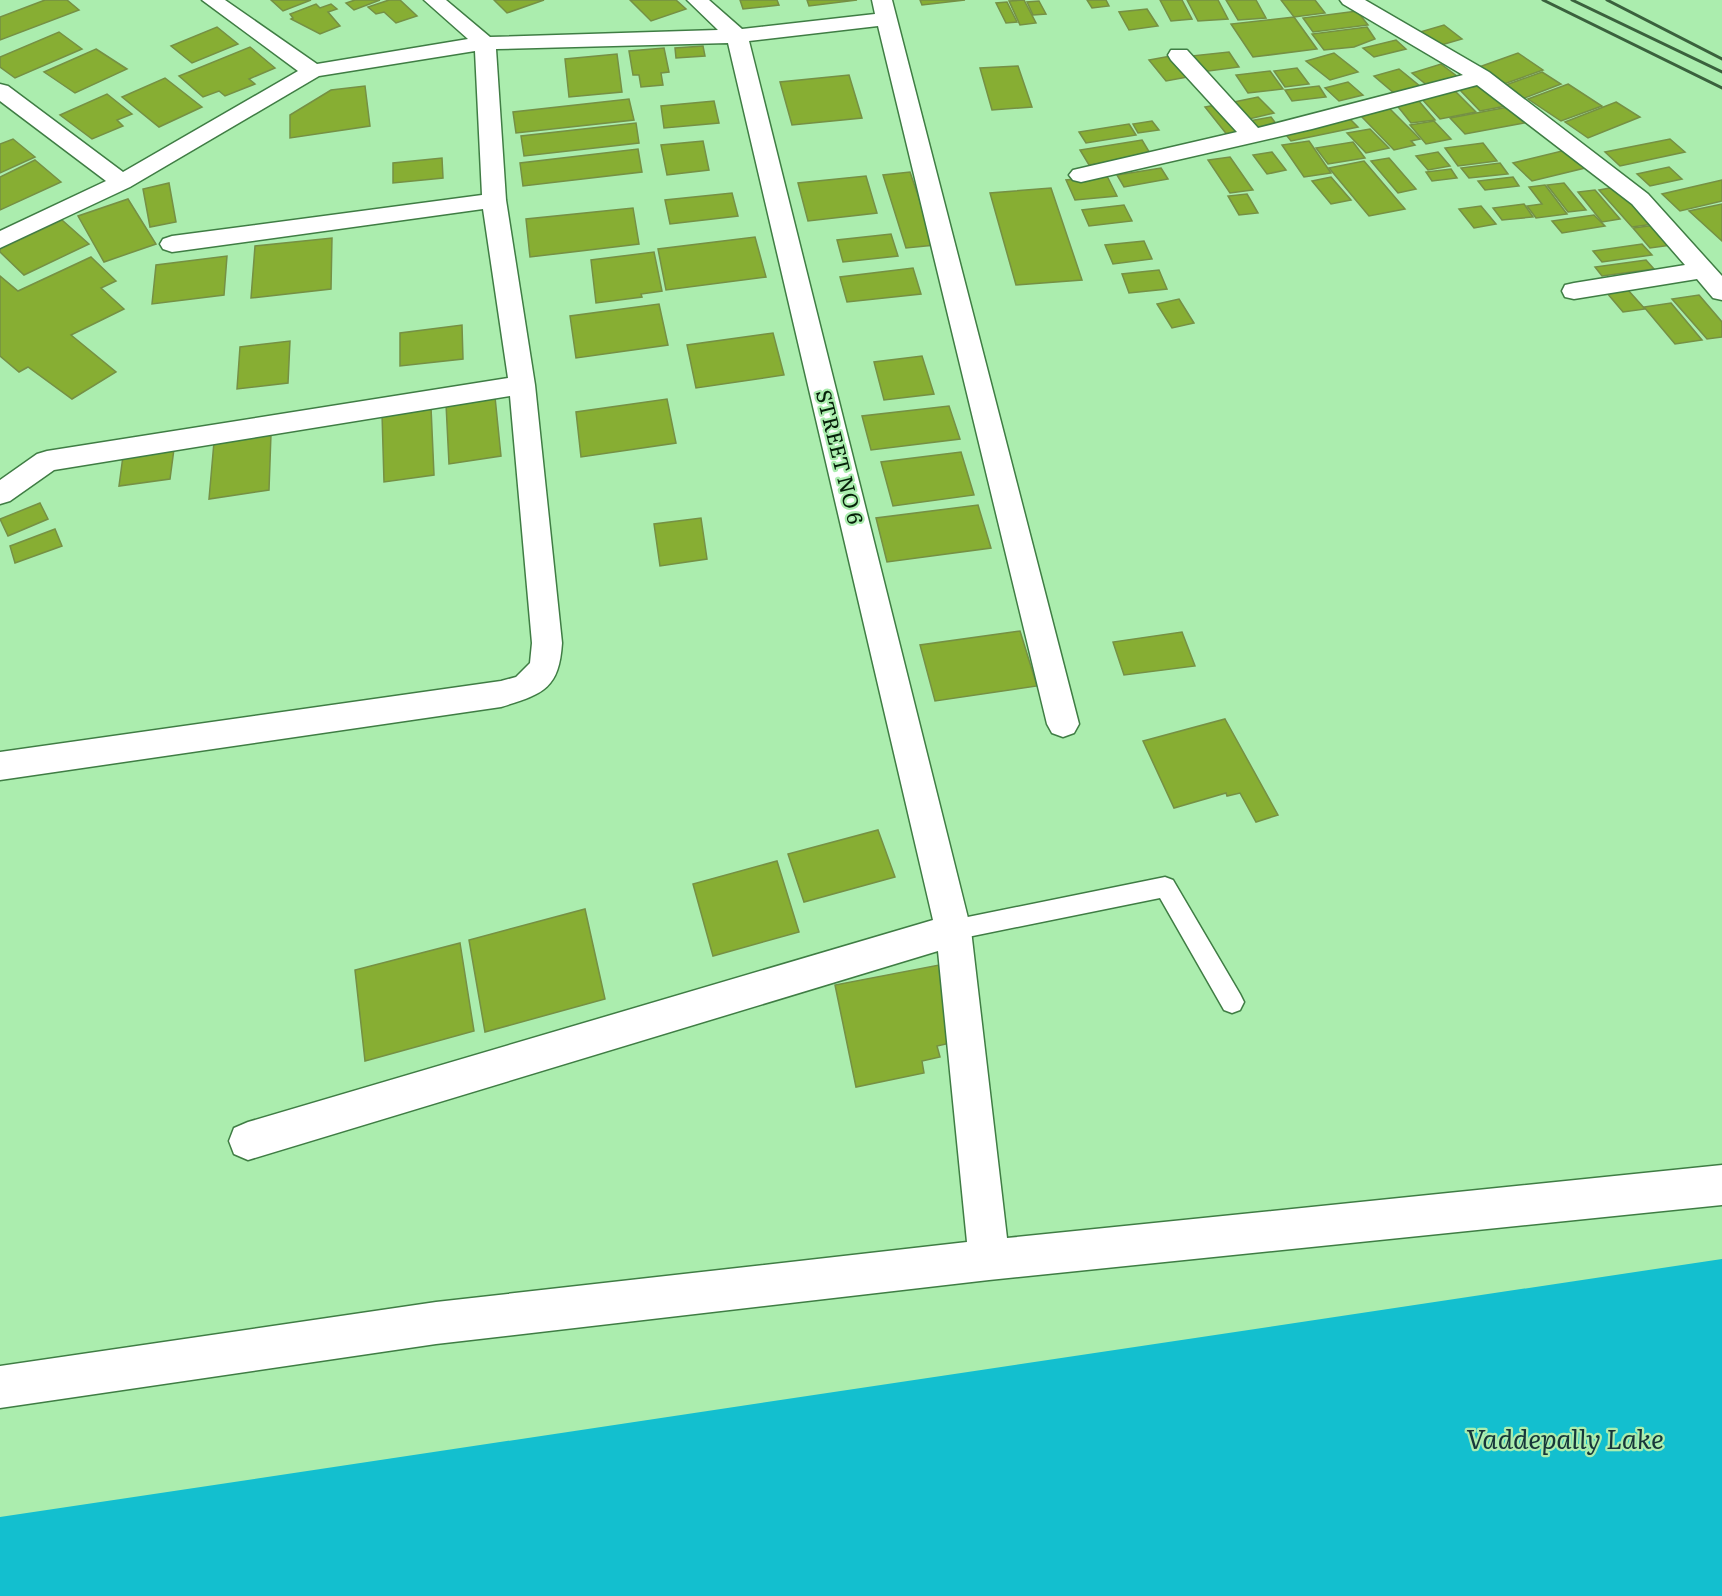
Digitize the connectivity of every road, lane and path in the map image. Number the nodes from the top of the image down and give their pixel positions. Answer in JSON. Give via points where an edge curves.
{"nodes":[{"id":1,"x":212,"y":0,"type":"edge"},
{"id":2,"x":435,"y":0,"type":"edge"},
{"id":3,"x":697,"y":0,"type":"edge"},
{"id":4,"x":1350,"y":0,"type":"edge"},
{"id":5,"x":885,"y":10,"type":"edge"},
{"id":6,"x":737,"y":36,"type":"junction"},
{"id":7,"x":485,"y":44,"type":"junction"},
{"id":8,"x":1179,"y":55,"type":"dead end"},
{"id":9,"x":313,"y":71,"type":"junction"},
{"id":10,"x":1481,"y":77,"type":"junction"},
{"id":11,"x":0,"y":92,"type":"edge"},
{"id":12,"x":1253,"y":136,"type":"junction"},
{"id":13,"x":1081,"y":174,"type":"dead end"},
{"id":14,"x":122,"y":182,"type":"junction"},
{"id":15,"x":494,"y":200,"type":"junction"},
{"id":16,"x":0,"y":240,"type":"edge"},
{"id":17,"x":172,"y":244,"type":"dead end"},
{"id":18,"x":1702,"y":270,"type":"junction"},
{"id":19,"x":1574,"y":291,"type":"dead end"},
{"id":20,"x":1722,"y":292,"type":"edge"},
{"id":21,"x":522,"y":385,"type":"junction"},
{"id":22,"x":0,"y":494,"type":"edge"},
{"id":23,"x":1063,"y":724,"type":"dead end"},
{"id":24,"x":0,"y":766,"type":"edge"},
{"id":25,"x":953,"y":930,"type":"junction"},
{"id":26,"x":1232,"y":1002,"type":"dead end"},
{"id":27,"x":248,"y":1141,"type":"dead end"},
{"id":28,"x":1722,"y":1185,"type":"edge"},
{"id":29,"x":989,"y":1260,"type":"junction"},
{"id":30,"x":0,"y":1387,"type":"edge"}],
"edges":[{"from":1,"to":9,"type":"street"},
{"from":2,"to":7,"type":"street"},
{"from":3,"to":6,"type":"street"},
{"from":4,"to":10,"type":"street"},
{"from":5,"to":6,"type":"street"},
{"from":5,"to":23,"type":"street"},
{"from":6,"to":7,"type":"street"},
{"from":6,"to":25,"type":"street","name":"STREET NO 6"},
{"from":7,"to":9,"type":"street"},
{"from":7,"to":15,"type":"street"},
{"from":8,"to":12,"type":"street"},
{"from":9,"to":14,"type":"street"},
{"from":10,"to":12,"type":"street"},
{"from":10,"to":18,"type":"street","via":[[1640,199]]},
{"from":11,"to":14,"type":"street"},
{"from":12,"to":13,"type":"street"},
{"from":14,"to":16,"type":"street"},
{"from":15,"to":17,"type":"street"},
{"from":15,"to":21,"type":"street"},
{"from":18,"to":19,"type":"street"},
{"from":18,"to":20,"type":"street"},
{"from":21,"to":22,"type":"street","via":[[47,461]]},
{"from":21,"to":24,"type":"street","via":[[547,643],[545,669],[527,686],[501,694]]},
{"from":25,"to":26,"type":"lane","via":[[1166,886]]},
{"from":25,"to":27,"type":"street"},
{"from":25,"to":29,"type":"street","name":"STREET NO 6"},
{"from":28,"to":29,"type":"street"},
{"from":29,"to":30,"type":"street","via":[[436,1323]]}]}
